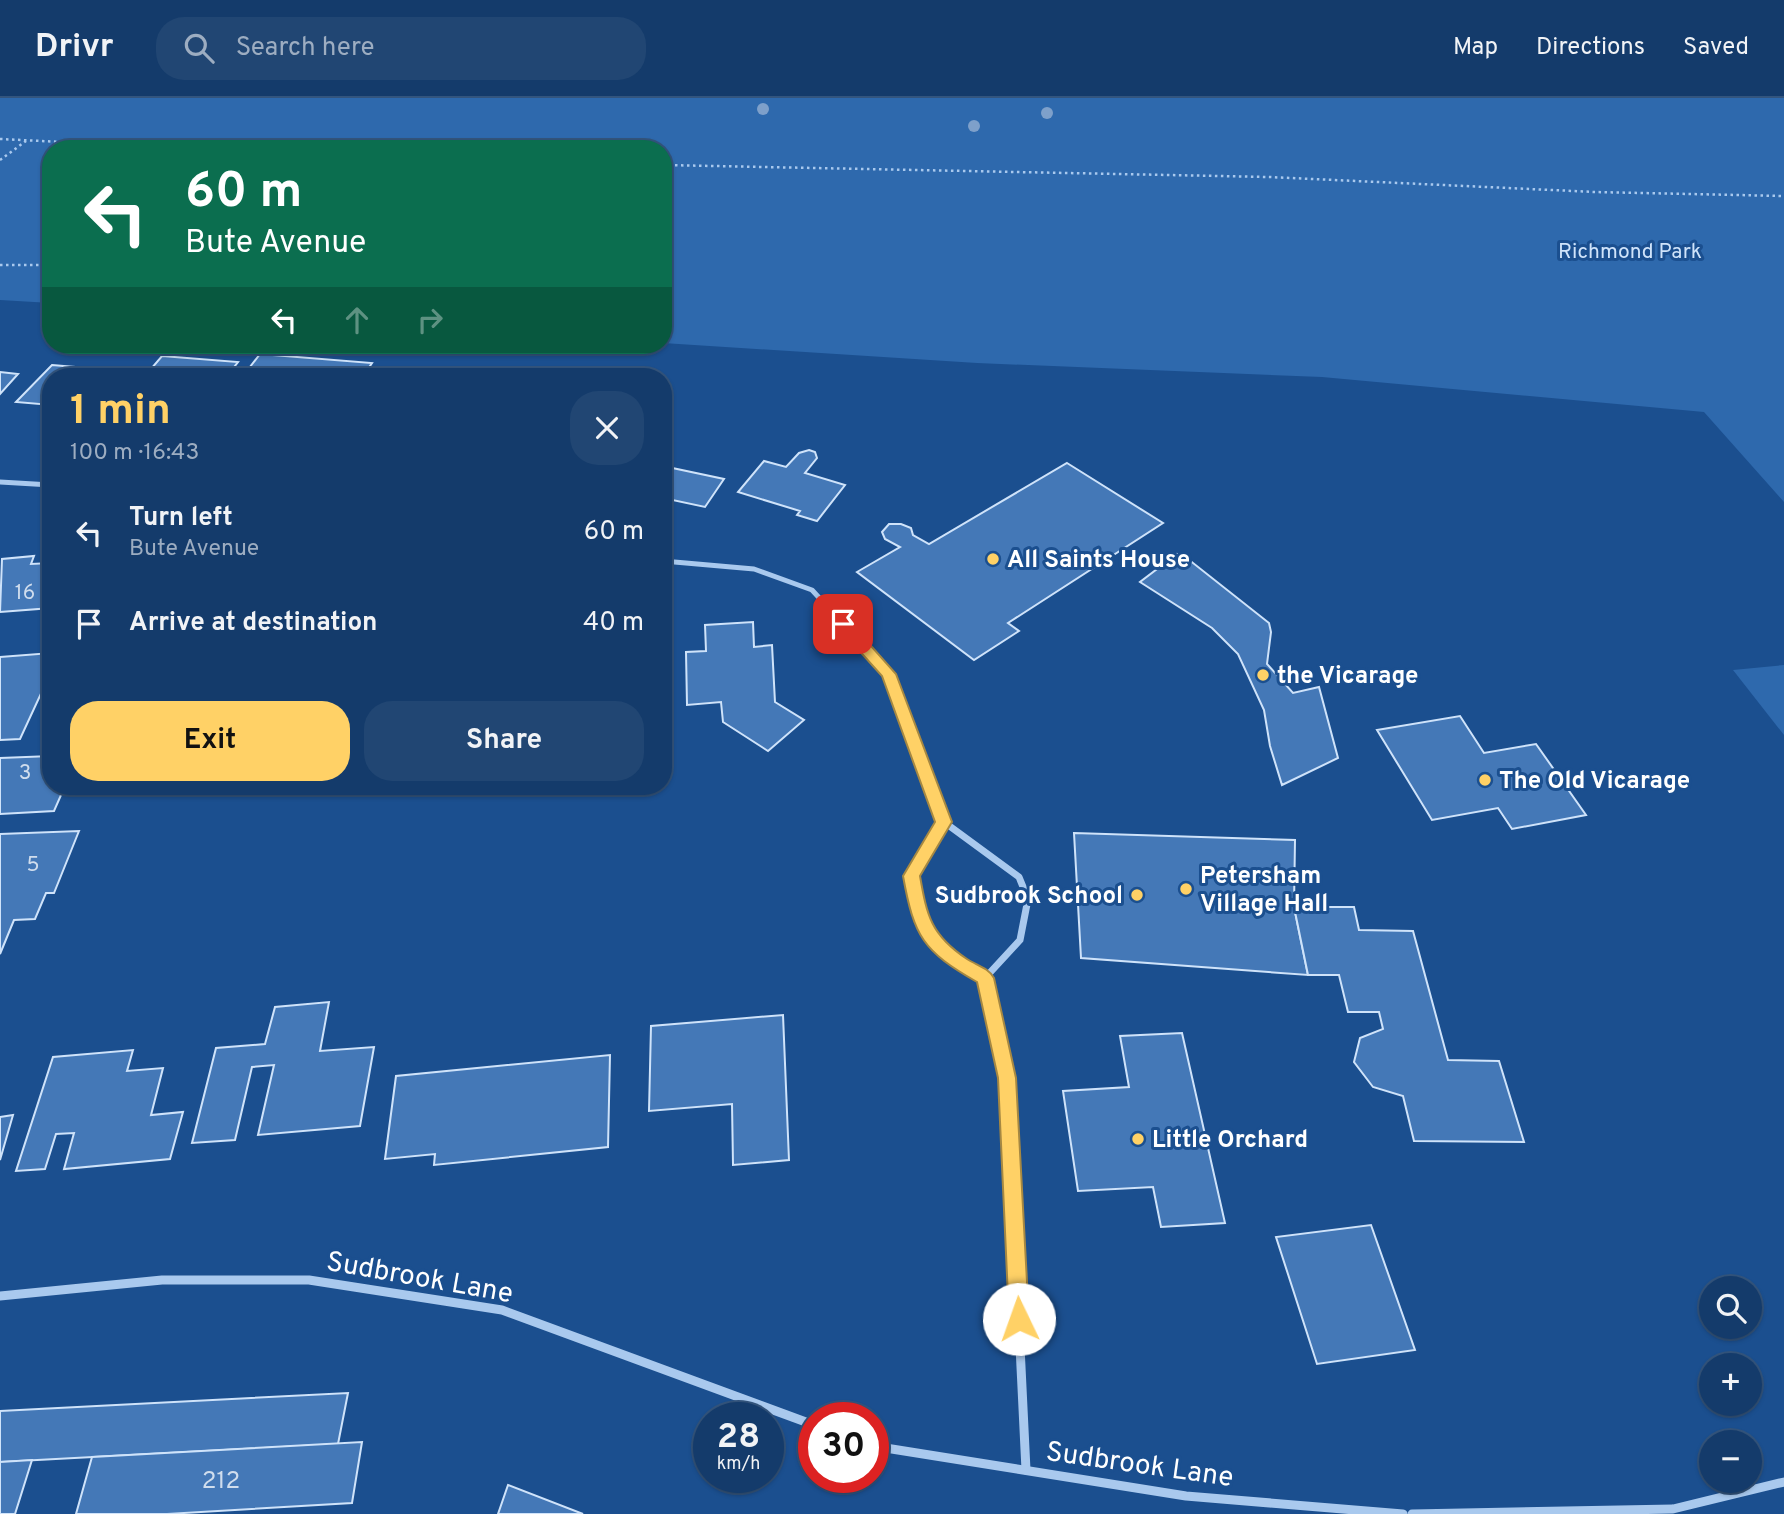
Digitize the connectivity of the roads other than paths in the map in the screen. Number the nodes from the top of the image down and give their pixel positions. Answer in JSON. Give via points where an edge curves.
{"nodes":[{"id":1,"x":0,"y":482,"type":"edge"},
{"id":2,"x":42,"y":484,"type":"edge"},
{"id":3,"x":672,"y":562,"type":"edge"},
{"id":4,"x":944,"y":822,"type":"junction"},
{"id":5,"x":985,"y":978,"type":"junction"},
{"id":6,"x":0,"y":1296,"type":"edge"},
{"id":7,"x":798,"y":1419,"type":"edge"},
{"id":8,"x":889,"y":1449,"type":"edge"},
{"id":9,"x":1026,"y":1470,"type":"junction"},
{"id":10,"x":1784,"y":1482,"type":"edge"},
{"id":11,"x":1674,"y":1511,"type":"edge"},
{"id":12,"x":1403,"y":1514,"type":"edge"},
{"id":13,"x":1412,"y":1514,"type":"edge"}],
"edges":[{"from":1,"to":2,"type":"street"},
{"from":3,"to":4,"type":"street","via":[[754,569],[812,590],[889,674]]},
{"from":4,"to":5,"type":"street","via":[[911,876],[917,909],[930,938]]},
{"from":4,"to":5,"type":"street","via":[[1020,877],[1028,899],[1020,940]]},
{"from":5,"to":9,"type":"street","via":[[1007,1078]]},
{"from":6,"to":7,"type":"street","name":"Sudbrook Lane","via":[[162,1280],[309,1280],[502,1310]]},
{"from":8,"to":9,"type":"street","name":"Sudbrook Lane"},
{"from":9,"to":12,"type":"street","name":"Sudbrook Lane","via":[[1185,1496]]},
{"from":10,"to":11,"type":"street"},
{"from":11,"to":13,"type":"street"}]}
